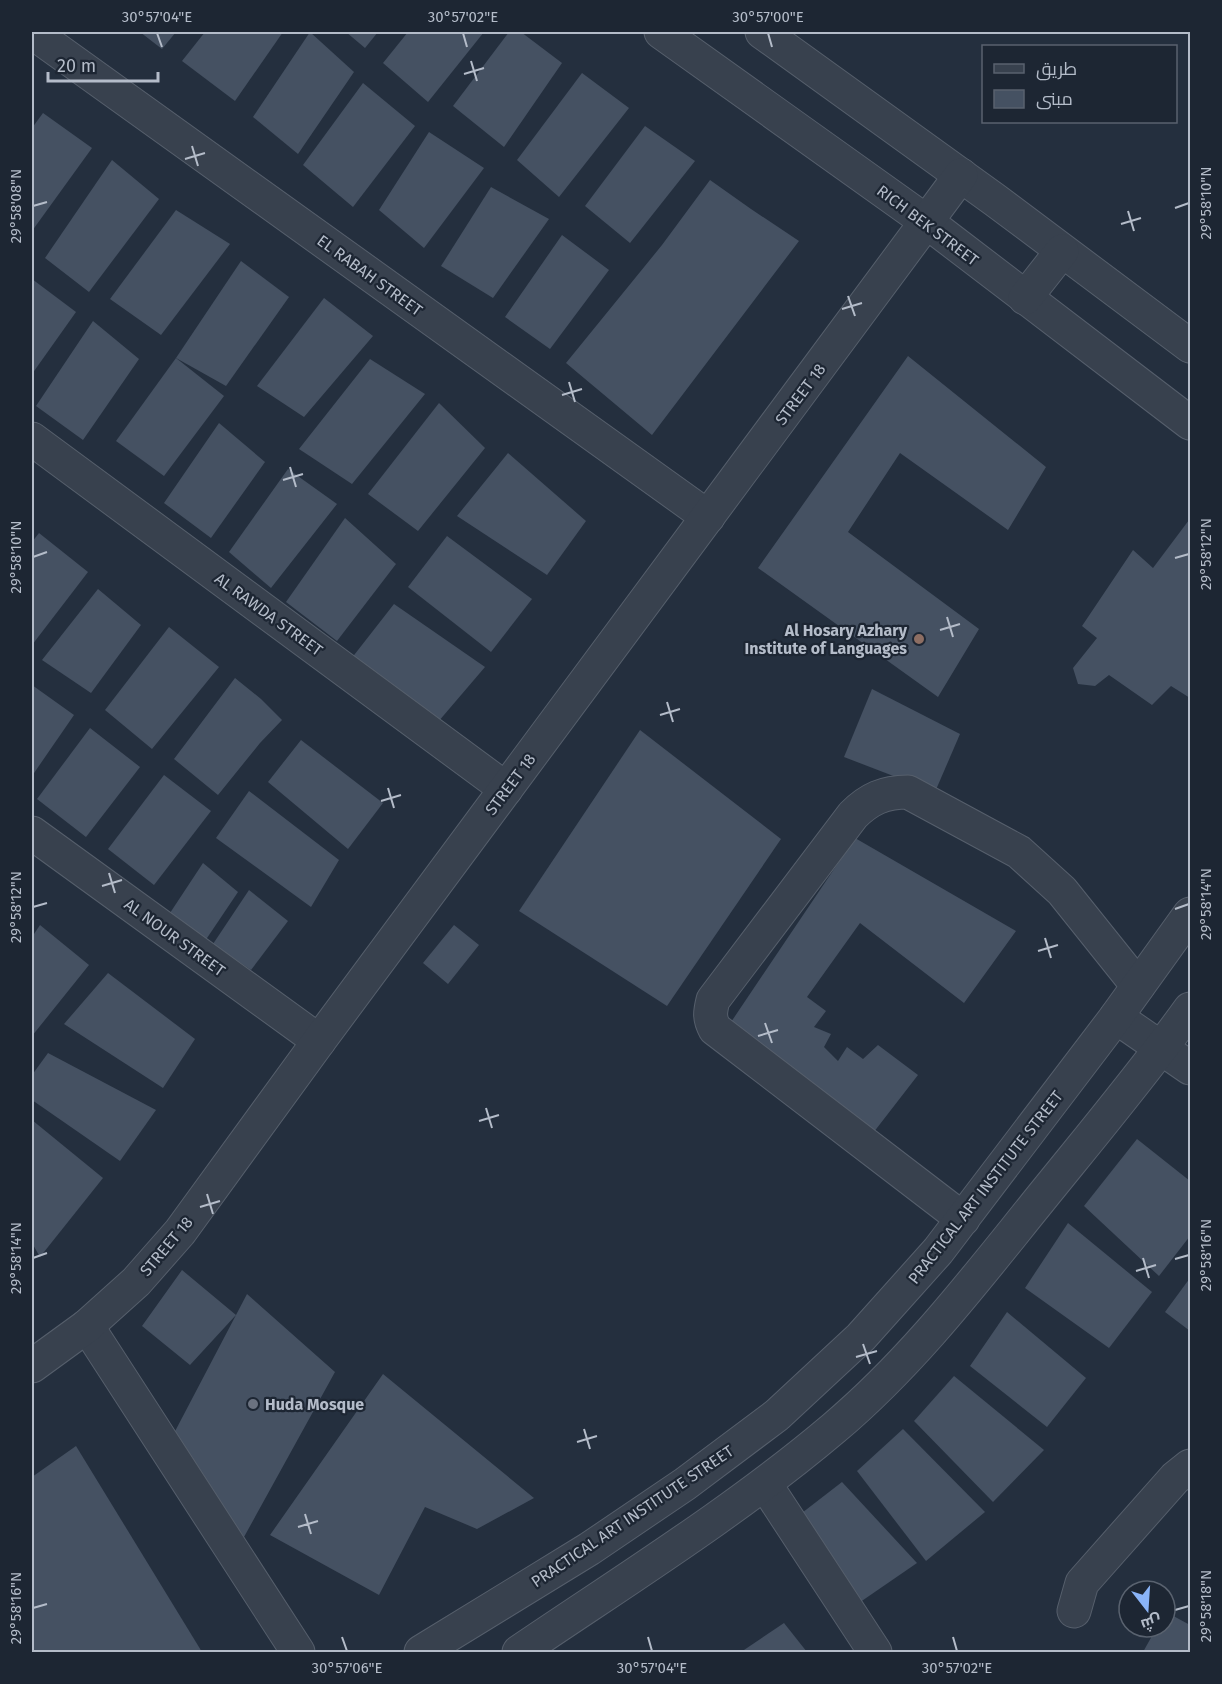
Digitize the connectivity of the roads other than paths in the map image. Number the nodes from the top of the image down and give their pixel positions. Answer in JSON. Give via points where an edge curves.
{"nodes":[{"id":1,"x":32,"y":32,"type":"edge"},
{"id":2,"x":661,"y":32,"type":"edge"},
{"id":3,"x":762,"y":32,"type":"edge"},
{"id":4,"x":961,"y":175,"type":"junction"},
{"id":5,"x":927,"y":222,"type":"junction"},
{"id":6,"x":1062,"y":250,"type":"junction"},
{"id":7,"x":1025,"y":298,"type":"junction"},
{"id":8,"x":1191,"y":346,"type":"edge"},
{"id":9,"x":1191,"y":423,"type":"edge"},
{"id":10,"x":32,"y":439,"type":"edge"},
{"id":11,"x":708,"y":517,"type":"junction"},
{"id":12,"x":506,"y":789,"type":"junction"},
{"id":13,"x":32,"y":833,"type":"edge"},
{"id":14,"x":1191,"y":914,"type":"edge"},
{"id":15,"x":1138,"y":986,"type":"junction"},
{"id":16,"x":1191,"y":1009,"type":"edge"},
{"id":17,"x":1116,"y":1017,"type":"junction"},
{"id":18,"x":319,"y":1041,"type":"junction"},
{"id":19,"x":1162,"y":1048,"type":"junction"},
{"id":20,"x":1191,"y":1068,"type":"edge"},
{"id":21,"x":963,"y":1219,"type":"junction"},
{"id":22,"x":87,"y":1326,"type":"junction"},
{"id":23,"x":32,"y":1366,"type":"edge"},
{"id":24,"x":1191,"y":1466,"type":"edge"},
{"id":25,"x":765,"y":1484,"type":"junction"},
{"id":26,"x":1074,"y":1611,"type":"dead end"},
{"id":27,"x":298,"y":1653,"type":"edge"},
{"id":28,"x":421,"y":1653,"type":"edge"},
{"id":29,"x":519,"y":1653,"type":"edge"},
{"id":30,"x":874,"y":1653,"type":"edge"}],
"edges":[{"from":1,"to":11,"type":"street","name":"EL RABAH STREET"},
{"from":2,"to":5,"type":"street","name":"RICH BEK STREET"},
{"from":3,"to":4,"type":"street"},
{"from":4,"to":5,"type":"street","name":"STREET 18"},
{"from":4,"to":6,"type":"street"},
{"from":5,"to":7,"type":"street","name":"RICH BEK STREET"},
{"from":5,"to":11,"type":"street","name":"STREET 18"},
{"from":6,"to":7,"type":"street"},
{"from":6,"to":8,"type":"street"},
{"from":7,"to":9,"type":"street","name":"RICH BEK STREET"},
{"from":10,"to":12,"type":"street","name":"AL RAWDA STREET"},
{"from":11,"to":12,"type":"street","name":"STREET 18"},
{"from":12,"to":18,"type":"street","name":"STREET 18"},
{"from":13,"to":18,"type":"street","name":"AL NOUR STREET"},
{"from":14,"to":15,"type":"street","name":"PRACTICAL ART INSTITUTE STREET"},
{"from":15,"to":17,"type":"street","name":"PRACTICAL ART INSTITUTE STREET"},
{"from":15,"to":21,"type":"street","via":[[1062,891],[1019,852],[908,792],[894,792],[866,803],[853,815],[713,1000],[710,1012],[715,1029]]},
{"from":16,"to":19,"type":"street"},
{"from":17,"to":19,"type":"street"},
{"from":17,"to":21,"type":"street","name":"PRACTICAL ART INSTITUTE STREET"},
{"from":18,"to":22,"type":"street","name":"STREET 18","via":[[180,1232],[136,1282]]},
{"from":19,"to":20,"type":"street"},
{"from":19,"to":25,"type":"street","via":[[913,1353],[836,1427]]},
{"from":21,"to":28,"type":"street","name":"PRACTICAL ART INSTITUTE STREET","via":[[861,1337],[777,1415],[608,1536]]},
{"from":22,"to":23,"type":"street","name":"STREET 18"},
{"from":22,"to":27,"type":"street"},
{"from":24,"to":26,"type":"street","via":[[1175,1478],[1083,1583]]},
{"from":25,"to":29,"type":"street"},
{"from":25,"to":30,"type":"street"}]}
